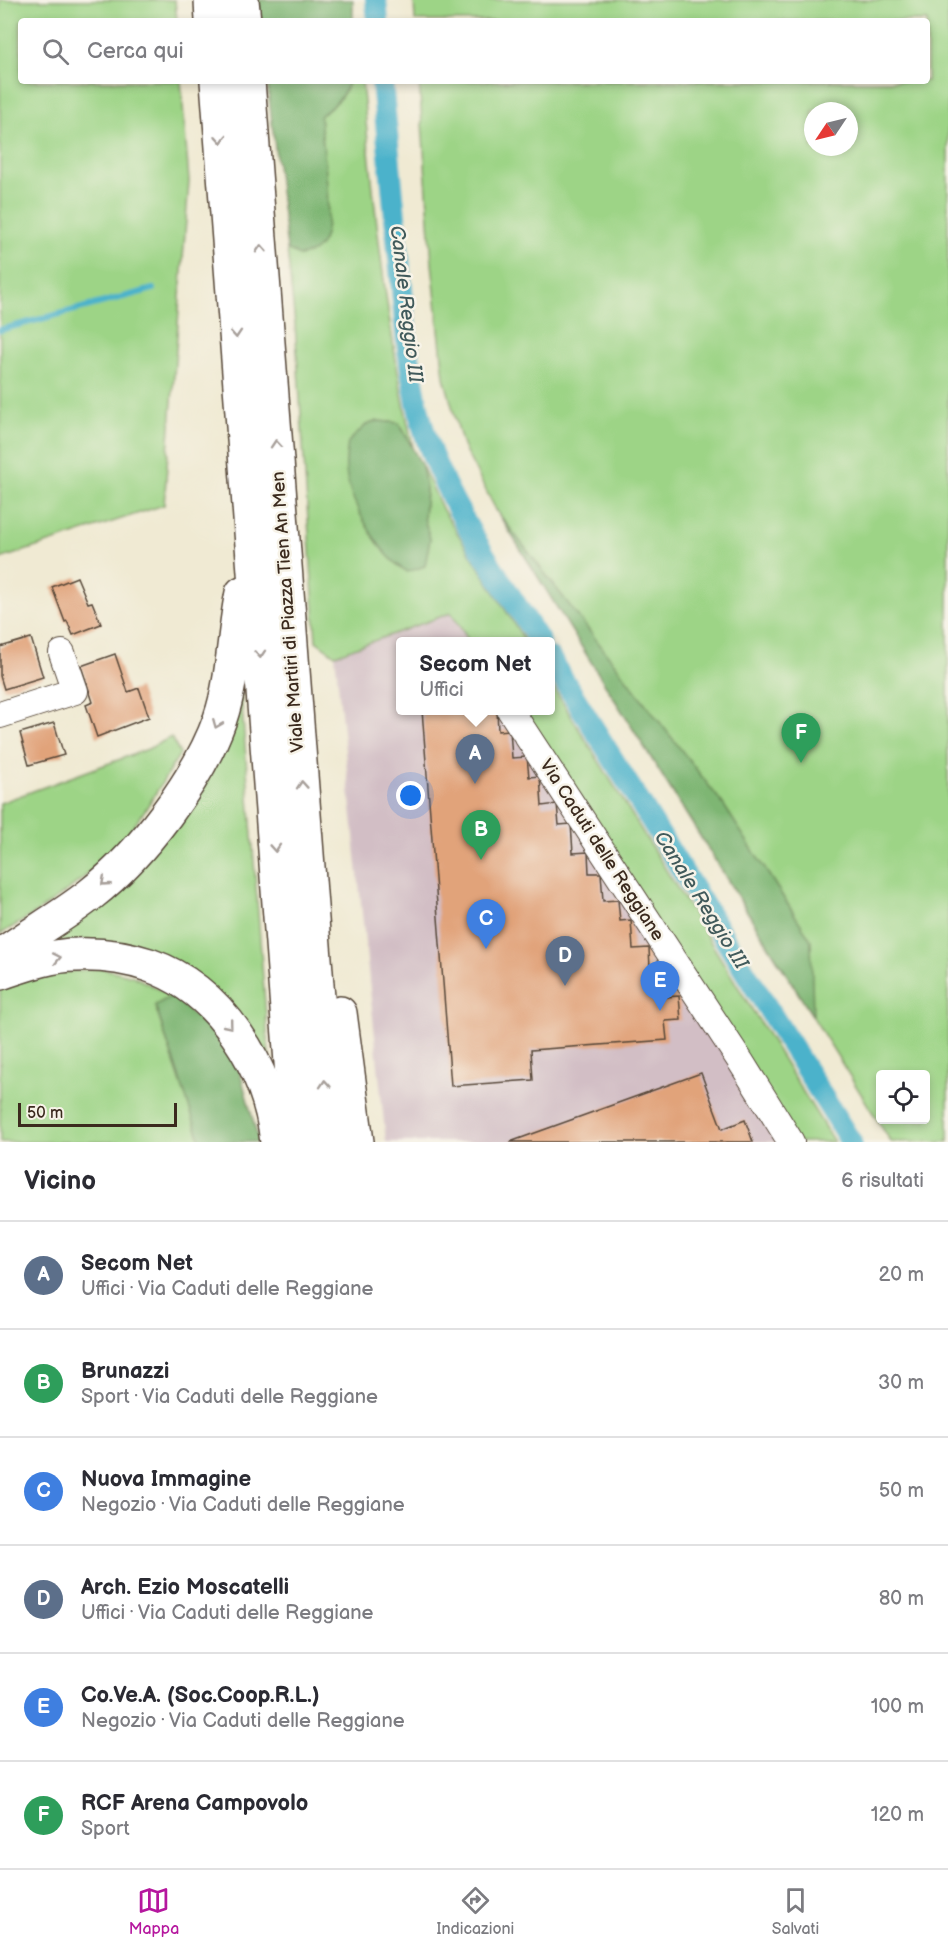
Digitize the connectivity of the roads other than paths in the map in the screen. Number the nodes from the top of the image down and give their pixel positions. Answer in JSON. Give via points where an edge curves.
{"nodes":[{"id":1,"x":211,"y":0,"type":"edge"},
{"id":2,"x":242,"y":0,"type":"edge"},
{"id":3,"x":212,"y":18,"type":"edge"},
{"id":4,"x":244,"y":18,"type":"edge"},
{"id":5,"x":217,"y":84,"type":"edge"},
{"id":6,"x":248,"y":84,"type":"edge"},
{"id":7,"x":252,"y":544,"type":"junction"},
{"id":8,"x":62,"y":653,"type":"dead end"},
{"id":9,"x":0,"y":715,"type":"edge"},
{"id":10,"x":513,"y":715,"type":"edge"},
{"id":11,"x":305,"y":824,"type":"junction"},
{"id":12,"x":0,"y":956,"type":"edge"},
{"id":13,"x":0,"y":973,"type":"edge"},
{"id":14,"x":277,"y":1142,"type":"edge"},
{"id":15,"x":297,"y":1142,"type":"edge"},
{"id":16,"x":329,"y":1142,"type":"edge"},
{"id":17,"x":357,"y":1142,"type":"edge"},
{"id":18,"x":790,"y":1142,"type":"edge"}],
"edges":[{"from":1,"to":3,"type":"highway"},
{"from":2,"to":4,"type":"highway"},
{"from":5,"to":7,"type":"highway","name":"Viale Martiri di Piazza Tien An Men","one_way":true},
{"from":11,"to":6,"type":"highway","name":"Viale Martiri di Piazza Tien An Men","one_way":true},
{"from":7,"to":12,"type":"highway","one_way":true,"via":[[220,719],[180,794],[109,880]]},
{"from":7,"to":15,"type":"highway","name":"Viale Martiri di Piazza Tien An Men","one_way":true},
{"from":8,"to":9,"type":"street","via":[[75,691]]},
{"from":10,"to":18,"type":"street","name":"Via Caduti delle Reggiane"},
{"from":16,"to":11,"type":"highway","name":"Viale Martiri di Piazza Tien An Men","one_way":true},
{"from":11,"to":17,"type":"highway","via":[[332,952]]},
{"from":13,"to":14,"type":"highway","one_way":true,"via":[[73,955],[107,955],[151,965],[179,980],[208,1000],[253,1061],[266,1094]]}]}
